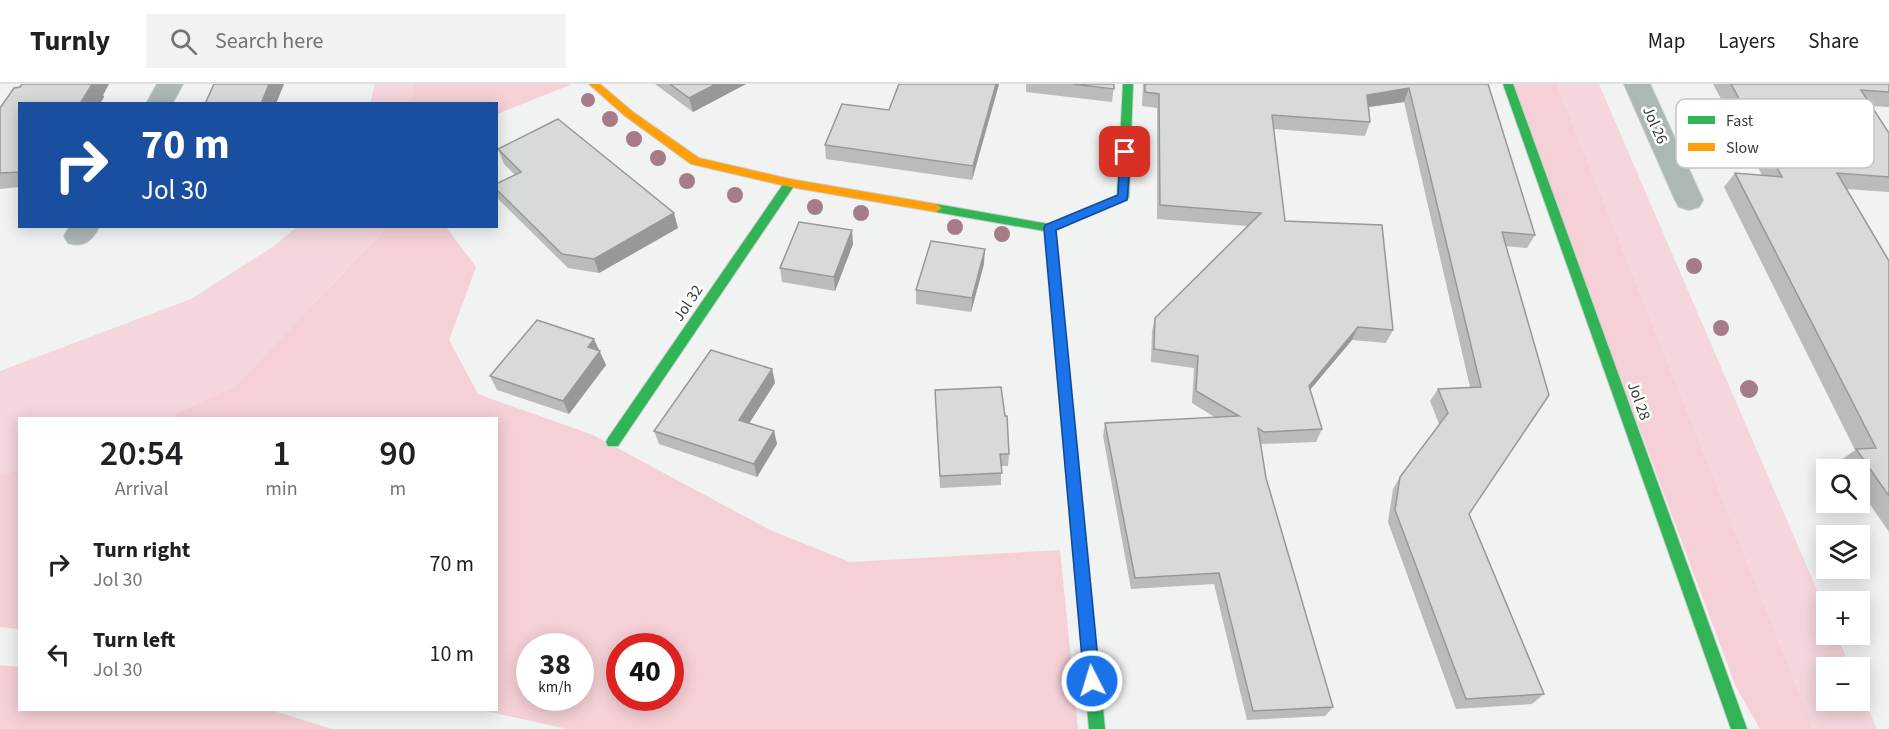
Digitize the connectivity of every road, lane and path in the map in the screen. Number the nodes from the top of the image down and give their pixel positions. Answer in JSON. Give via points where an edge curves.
{"nodes":[{"id":1,"x":170,"y":84,"type":"edge"},
{"id":2,"x":594,"y":84,"type":"edge"},
{"id":3,"x":1128,"y":84,"type":"edge"},
{"id":4,"x":1508,"y":84,"type":"edge"},
{"id":5,"x":1637,"y":84,"type":"edge"},
{"id":6,"x":160,"y":102,"type":"edge"},
{"id":7,"x":790,"y":183,"type":"junction"},
{"id":8,"x":1689,"y":200,"type":"dead end"},
{"id":9,"x":1050,"y":228,"type":"junction"},
{"id":10,"x":613,"y":442,"type":"dead end"},
{"id":11,"x":1097,"y":729,"type":"edge"},
{"id":12,"x":1739,"y":729,"type":"edge"}],
"edges":[{"from":1,"to":6,"type":"street"},
{"from":2,"to":7,"type":"street","via":[[628,114],[695,161]]},
{"from":3,"to":9,"type":"street","via":[[1123,197]]},
{"from":4,"to":12,"type":"street","name":"Jol 28"},
{"from":5,"to":8,"type":"street","name":"Jol 26"},
{"from":7,"to":9,"type":"street"},
{"from":7,"to":10,"type":"street","name":"Jol 32"},
{"from":9,"to":11,"type":"street"}]}
